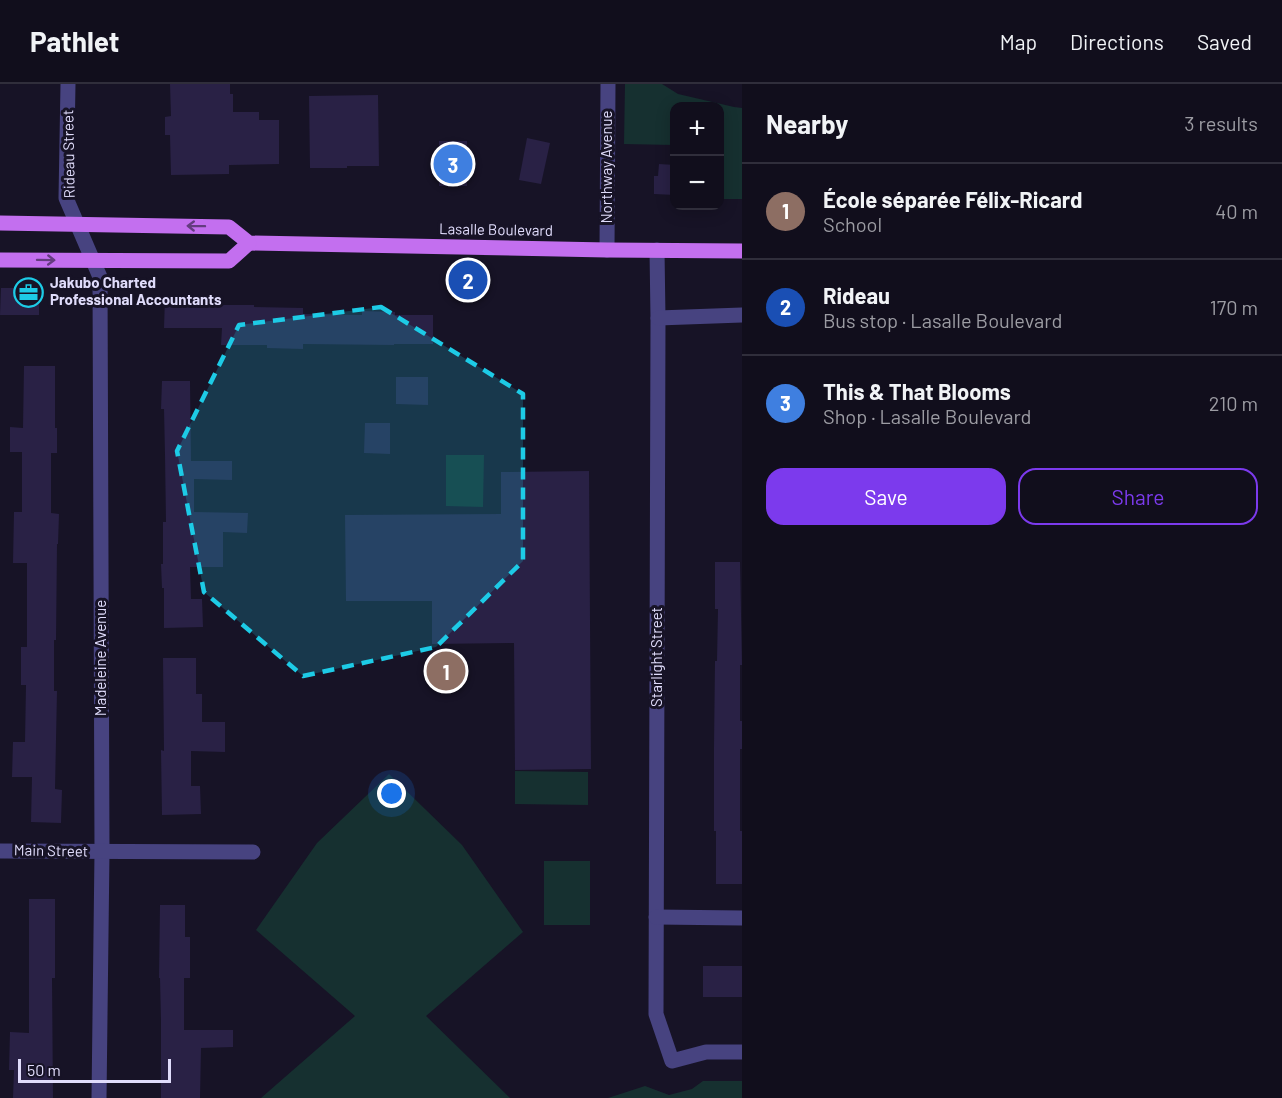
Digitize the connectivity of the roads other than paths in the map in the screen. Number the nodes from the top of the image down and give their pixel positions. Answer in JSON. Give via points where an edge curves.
{"nodes":[{"id":1,"x":68,"y":84,"type":"edge"},
{"id":2,"x":608,"y":84,"type":"edge"},
{"id":3,"x":0,"y":223,"type":"edge"},
{"id":4,"x":77,"y":223,"type":"junction"},
{"id":5,"x":249,"y":243,"type":"junction"},
{"id":6,"x":607,"y":250,"type":"junction"},
{"id":7,"x":657,"y":250,"type":"junction"},
{"id":8,"x":742,"y":251,"type":"edge"},
{"id":9,"x":0,"y":260,"type":"edge"},
{"id":10,"x":92,"y":261,"type":"junction"},
{"id":11,"x":742,"y":315,"type":"edge"},
{"id":12,"x":658,"y":318,"type":"junction"},
{"id":13,"x":0,"y":851,"type":"edge"},
{"id":14,"x":102,"y":852,"type":"junction"},
{"id":15,"x":253,"y":852,"type":"dead end"},
{"id":16,"x":656,"y":917,"type":"junction"},
{"id":17,"x":742,"y":918,"type":"edge"},
{"id":18,"x":742,"y":1052,"type":"edge"},
{"id":19,"x":99,"y":1098,"type":"edge"}],
"edges":[{"from":1,"to":4,"type":"street","name":"Rideau Street","via":[[66,198]]},
{"from":2,"to":6,"type":"street","name":"Northway Avenue"},
{"from":3,"to":4,"type":"main road"},
{"from":5,"to":4,"type":"main road","one_way":true,"via":[[229,226]]},
{"from":4,"to":10,"type":"street","name":"Madeleine Avenue"},
{"from":5,"to":6,"type":"main road","name":"Lasalle Boulevard"},
{"from":5,"to":10,"type":"main road","via":[[229,261]]},
{"from":6,"to":7,"type":"main road","name":"Lasalle Boulevard"},
{"from":7,"to":8,"type":"main road","name":"Lasalle Boulevard"},
{"from":7,"to":12,"type":"street","name":"Starlight Street"},
{"from":9,"to":10,"type":"main road","one_way":true},
{"from":10,"to":14,"type":"street","name":"Madeleine Avenue","via":[[100,277]]},
{"from":11,"to":12,"type":"street"},
{"from":12,"to":16,"type":"street","name":"Starlight Street"},
{"from":13,"to":14,"type":"street","name":"Main Street"},
{"from":14,"to":15,"type":"street","name":"Main Street"},
{"from":14,"to":19,"type":"street","name":"Madeleine Avenue"},
{"from":16,"to":17,"type":"street"},
{"from":16,"to":18,"type":"street","name":"Starlight Street","via":[[656,1014],[672,1061],[706,1053]]}]}
